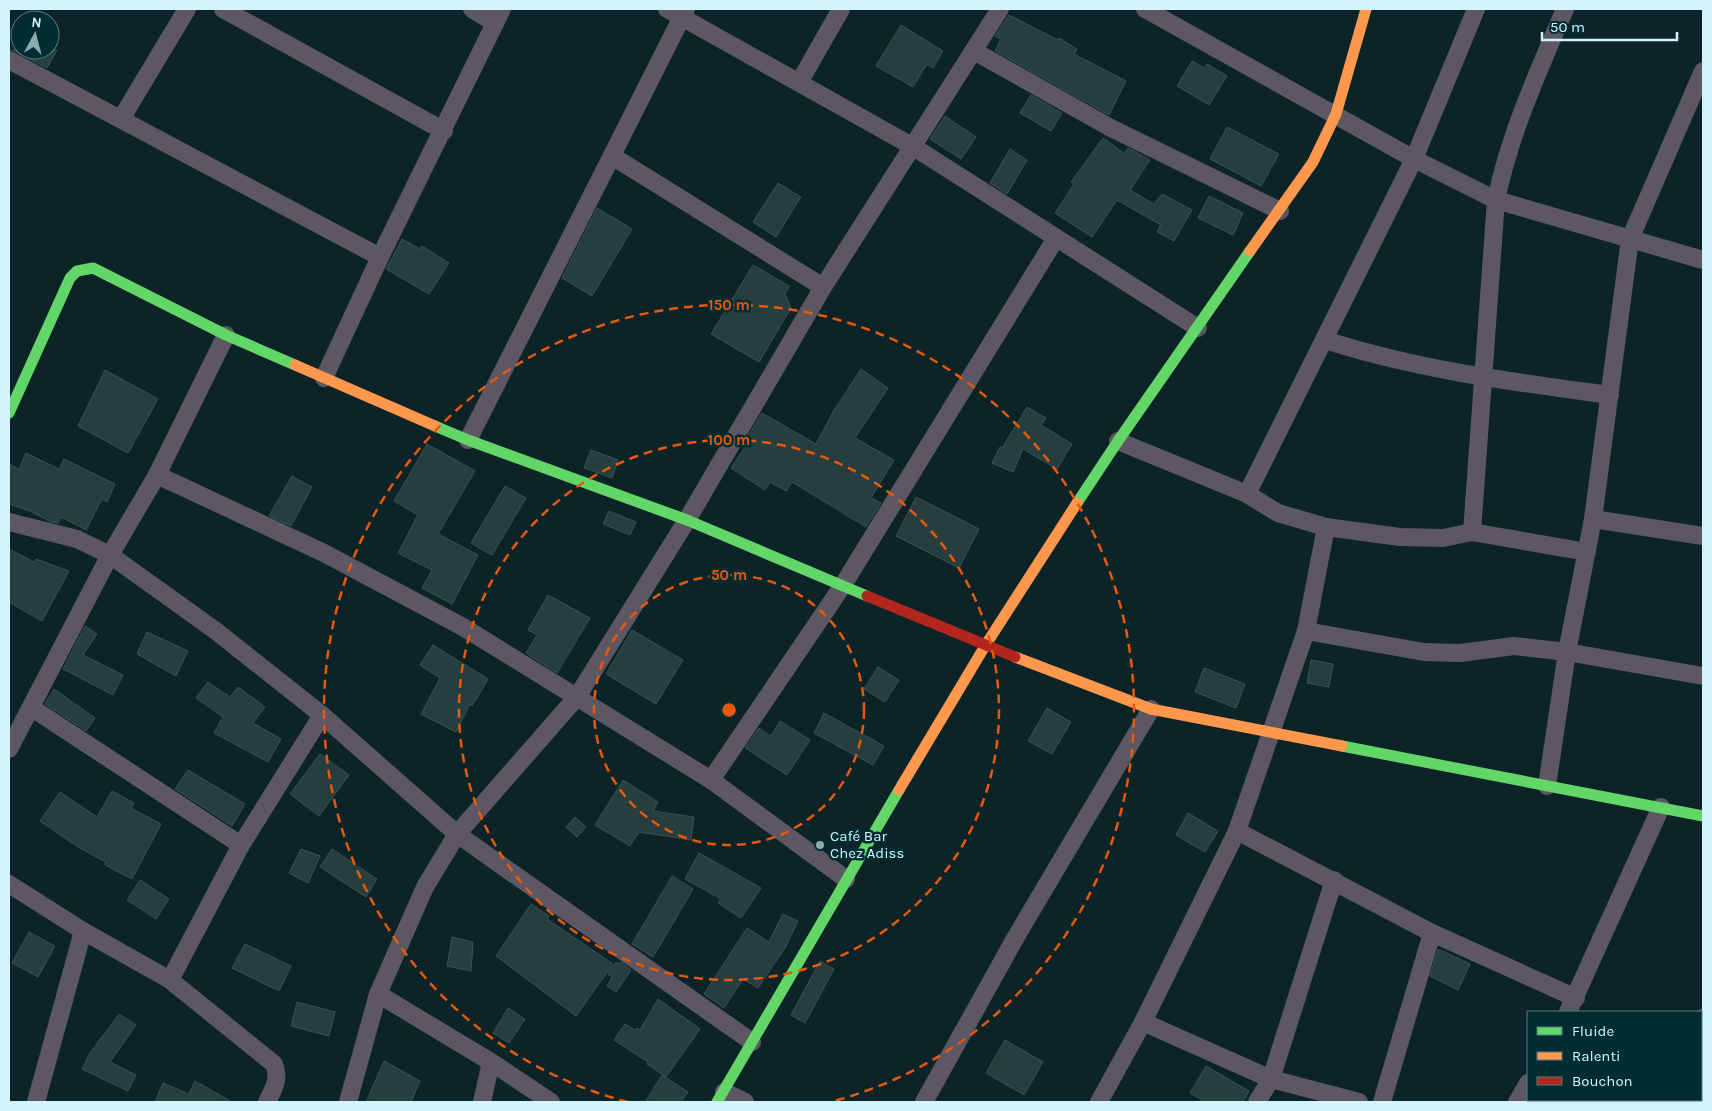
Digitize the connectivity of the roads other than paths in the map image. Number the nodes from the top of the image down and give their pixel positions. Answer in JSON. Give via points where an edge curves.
{"nodes":[{"id":1,"x":187,"y":9,"type":"edge"},
{"id":2,"x":224,"y":9,"type":"edge"},
{"id":3,"x":472,"y":9,"type":"edge"},
{"id":4,"x":840,"y":9,"type":"edge"},
{"id":5,"x":1000,"y":9,"type":"edge"},
{"id":6,"x":1145,"y":9,"type":"edge"},
{"id":7,"x":1366,"y":9,"type":"edge"},
{"id":8,"x":1476,"y":9,"type":"edge"},
{"id":9,"x":1564,"y":9,"type":"edge"},
{"id":10,"x":678,"y":12,"type":"edge"},
{"id":11,"x":499,"y":16,"type":"edge"},
{"id":12,"x":974,"y":51,"type":"junction"},
{"id":13,"x":9,"y":60,"type":"edge"},
{"id":14,"x":1703,"y":71,"type":"edge"},
{"id":15,"x":800,"y":81,"type":"junction"},
{"id":16,"x":1336,"y":114,"type":"junction"},
{"id":17,"x":121,"y":118,"type":"junction"},
{"id":18,"x":444,"y":131,"type":"junction"},
{"id":19,"x":912,"y":146,"type":"junction"},
{"id":20,"x":612,"y":156,"type":"junction"},
{"id":21,"x":1414,"y":159,"type":"junction"},
{"id":22,"x":1496,"y":200,"type":"junction"},
{"id":23,"x":1280,"y":211,"type":"junction"},
{"id":24,"x":1056,"y":238,"type":"junction"},
{"id":25,"x":1630,"y":239,"type":"junction"},
{"id":26,"x":380,"y":257,"type":"junction"},
{"id":27,"x":1703,"y":260,"type":"edge"},
{"id":28,"x":822,"y":287,"type":"junction"},
{"id":29,"x":1198,"y":328,"type":"junction"},
{"id":30,"x":226,"y":335,"type":"junction"},
{"id":31,"x":1325,"y":340,"type":"junction"},
{"id":32,"x":324,"y":378,"type":"junction"},
{"id":33,"x":1482,"y":378,"type":"junction"},
{"id":34,"x":1610,"y":395,"type":"junction"},
{"id":35,"x":9,"y":413,"type":"edge"},
{"id":36,"x":468,"y":440,"type":"junction"},
{"id":37,"x":1118,"y":441,"type":"junction"},
{"id":38,"x":157,"y":475,"type":"junction"},
{"id":39,"x":1247,"y":494,"type":"junction"},
{"id":40,"x":1593,"y":519,"type":"junction"},
{"id":41,"x":687,"y":520,"type":"junction"},
{"id":42,"x":9,"y":522,"type":"edge"},
{"id":43,"x":1326,"y":528,"type":"junction"},
{"id":44,"x":1472,"y":532,"type":"junction"},
{"id":45,"x":1703,"y":536,"type":"edge"},
{"id":46,"x":1587,"y":552,"type":"junction"},
{"id":47,"x":110,"y":555,"type":"junction"},
{"id":48,"x":843,"y":585,"type":"junction"},
{"id":49,"x":1306,"y":631,"type":"junction"},
{"id":50,"x":985,"y":646,"type":"junction"},
{"id":51,"x":1567,"y":652,"type":"junction"},
{"id":52,"x":1703,"y":676,"type":"edge"},
{"id":53,"x":577,"y":697,"type":"junction"},
{"id":54,"x":32,"y":708,"type":"junction"},
{"id":55,"x":1151,"y":709,"type":"junction"},
{"id":56,"x":322,"y":715,"type":"junction"},
{"id":57,"x":1270,"y":732,"type":"junction"},
{"id":58,"x":9,"y":749,"type":"edge"},
{"id":59,"x":711,"y":780,"type":"junction"},
{"id":60,"x":1547,"y":786,"type":"junction"},
{"id":61,"x":1661,"y":807,"type":"junction"},
{"id":62,"x":1703,"y":816,"type":"edge"},
{"id":63,"x":1237,"y":831,"type":"junction"},
{"id":64,"x":458,"y":834,"type":"junction"},
{"id":65,"x":241,"y":845,"type":"junction"},
{"id":66,"x":846,"y":879,"type":"junction"},
{"id":67,"x":1334,"y":880,"type":"junction"},
{"id":68,"x":9,"y":884,"type":"edge"},
{"id":69,"x":83,"y":932,"type":"junction"},
{"id":70,"x":1432,"y":933,"type":"junction"},
{"id":71,"x":170,"y":980,"type":"junction"},
{"id":72,"x":378,"y":994,"type":"junction"},
{"id":73,"x":1572,"y":1005,"type":"edge"},
{"id":74,"x":1143,"y":1022,"type":"junction"},
{"id":75,"x":752,"y":1042,"type":"junction"},
{"id":76,"x":491,"y":1062,"type":"junction"},
{"id":77,"x":1271,"y":1079,"type":"junction"},
{"id":78,"x":1527,"y":1085,"type":"edge"},
{"id":79,"x":720,"y":1097,"type":"edge"},
{"id":80,"x":36,"y":1102,"type":"edge"},
{"id":81,"x":267,"y":1102,"type":"edge"},
{"id":82,"x":348,"y":1102,"type":"edge"},
{"id":83,"x":482,"y":1102,"type":"edge"},
{"id":84,"x":551,"y":1102,"type":"edge"},
{"id":85,"x":745,"y":1102,"type":"edge"},
{"id":86,"x":924,"y":1102,"type":"edge"},
{"id":87,"x":1099,"y":1102,"type":"edge"},
{"id":88,"x":1257,"y":1102,"type":"edge"},
{"id":89,"x":1358,"y":1102,"type":"edge"},
{"id":90,"x":1382,"y":1102,"type":"edge"},
{"id":91,"x":1518,"y":1102,"type":"edge"}],
"edges":[{"from":1,"to":17,"type":"street"},
{"from":2,"to":18,"type":"street"},
{"from":3,"to":11,"type":"street"},
{"from":4,"to":15,"type":"street"},
{"from":5,"to":12,"type":"street"},
{"from":6,"to":16,"type":"street"},
{"from":7,"to":16,"type":"street"},
{"from":8,"to":21,"type":"street"},
{"from":9,"to":22,"type":"street","via":[[1517,124]]},
{"from":10,"to":15,"type":"street"},
{"from":10,"to":20,"type":"street"},
{"from":11,"to":18,"type":"street"},
{"from":12,"to":19,"type":"street"},
{"from":12,"to":23,"type":"street","via":[[1111,128]]},
{"from":13,"to":17,"type":"street"},
{"from":14,"to":25,"type":"street"},
{"from":15,"to":19,"type":"street"},
{"from":16,"to":21,"type":"street"},
{"from":16,"to":23,"type":"street","via":[[1314,162]]},
{"from":17,"to":26,"type":"street"},
{"from":18,"to":26,"type":"street"},
{"from":19,"to":24,"type":"street"},
{"from":19,"to":28,"type":"street"},
{"from":20,"to":28,"type":"street"},
{"from":20,"to":36,"type":"street"},
{"from":21,"to":22,"type":"street"},
{"from":21,"to":31,"type":"street"},
{"from":22,"to":25,"type":"street"},
{"from":22,"to":33,"type":"street"},
{"from":23,"to":29,"type":"street"},
{"from":24,"to":29,"type":"street"},
{"from":24,"to":48,"type":"street"},
{"from":25,"to":27,"type":"street"},
{"from":25,"to":34,"type":"street"},
{"from":26,"to":32,"type":"street"},
{"from":28,"to":41,"type":"street"},
{"from":29,"to":37,"type":"street"},
{"from":30,"to":32,"type":"street"},
{"from":30,"to":35,"type":"street","via":[[93,268],[77,271],[70,278]]},
{"from":30,"to":38,"type":"street"},
{"from":31,"to":33,"type":"street","via":[[1359,351]]},
{"from":31,"to":39,"type":"street"},
{"from":32,"to":36,"type":"street"},
{"from":33,"to":34,"type":"street"},
{"from":33,"to":44,"type":"street"},
{"from":34,"to":40,"type":"street"},
{"from":36,"to":41,"type":"street"},
{"from":37,"to":39,"type":"street"},
{"from":37,"to":50,"type":"street"},
{"from":38,"to":47,"type":"street"},
{"from":38,"to":53,"type":"street","via":[[324,553],[462,627]]},
{"from":39,"to":43,"type":"street","via":[[1278,512]]},
{"from":40,"to":45,"type":"street"},
{"from":40,"to":46,"type":"street"},
{"from":41,"to":48,"type":"street"},
{"from":41,"to":53,"type":"street"},
{"from":42,"to":47,"type":"street","via":[[77,539]]},
{"from":43,"to":44,"type":"street","via":[[1400,538],[1442,538]]},
{"from":43,"to":49,"type":"street"},
{"from":44,"to":46,"type":"street"},
{"from":46,"to":51,"type":"street"},
{"from":47,"to":54,"type":"street"},
{"from":47,"to":56,"type":"street","via":[[216,631]]},
{"from":48,"to":50,"type":"street"},
{"from":48,"to":59,"type":"street"},
{"from":49,"to":51,"type":"street","via":[[1424,652],[1460,653],[1514,646]]},
{"from":49,"to":57,"type":"street"},
{"from":50,"to":55,"type":"street"},
{"from":50,"to":66,"type":"street"},
{"from":51,"to":52,"type":"street"},
{"from":51,"to":60,"type":"street"},
{"from":53,"to":59,"type":"street"},
{"from":53,"to":64,"type":"street"},
{"from":54,"to":58,"type":"street"},
{"from":54,"to":65,"type":"street"},
{"from":55,"to":57,"type":"street"},
{"from":55,"to":86,"type":"street","via":[[1017,935]]},
{"from":56,"to":64,"type":"street"},
{"from":56,"to":65,"type":"street"},
{"from":57,"to":60,"type":"street"},
{"from":57,"to":63,"type":"street"},
{"from":59,"to":66,"type":"street"},
{"from":60,"to":61,"type":"street"},
{"from":61,"to":62,"type":"street"},
{"from":61,"to":73,"type":"street"},
{"from":63,"to":67,"type":"street"},
{"from":63,"to":74,"type":"street"},
{"from":64,"to":72,"type":"street","via":[[413,909]]},
{"from":64,"to":75,"type":"street"},
{"from":65,"to":71,"type":"street"},
{"from":66,"to":75,"type":"street"},
{"from":67,"to":70,"type":"street"},
{"from":67,"to":77,"type":"street"},
{"from":68,"to":69,"type":"street"},
{"from":69,"to":71,"type":"street"},
{"from":69,"to":80,"type":"street"},
{"from":70,"to":73,"type":"street"},
{"from":70,"to":90,"type":"street"},
{"from":71,"to":81,"type":"street","via":[[274,1064],[278,1073],[277,1084]]},
{"from":72,"to":76,"type":"street"},
{"from":72,"to":82,"type":"street"},
{"from":74,"to":77,"type":"street"},
{"from":74,"to":87,"type":"street"},
{"from":75,"to":79,"type":"street"},
{"from":76,"to":83,"type":"street"},
{"from":76,"to":84,"type":"street"},
{"from":77,"to":88,"type":"street"},
{"from":77,"to":89,"type":"street"},
{"from":78,"to":91,"type":"street"},
{"from":79,"to":85,"type":"street"}]}
